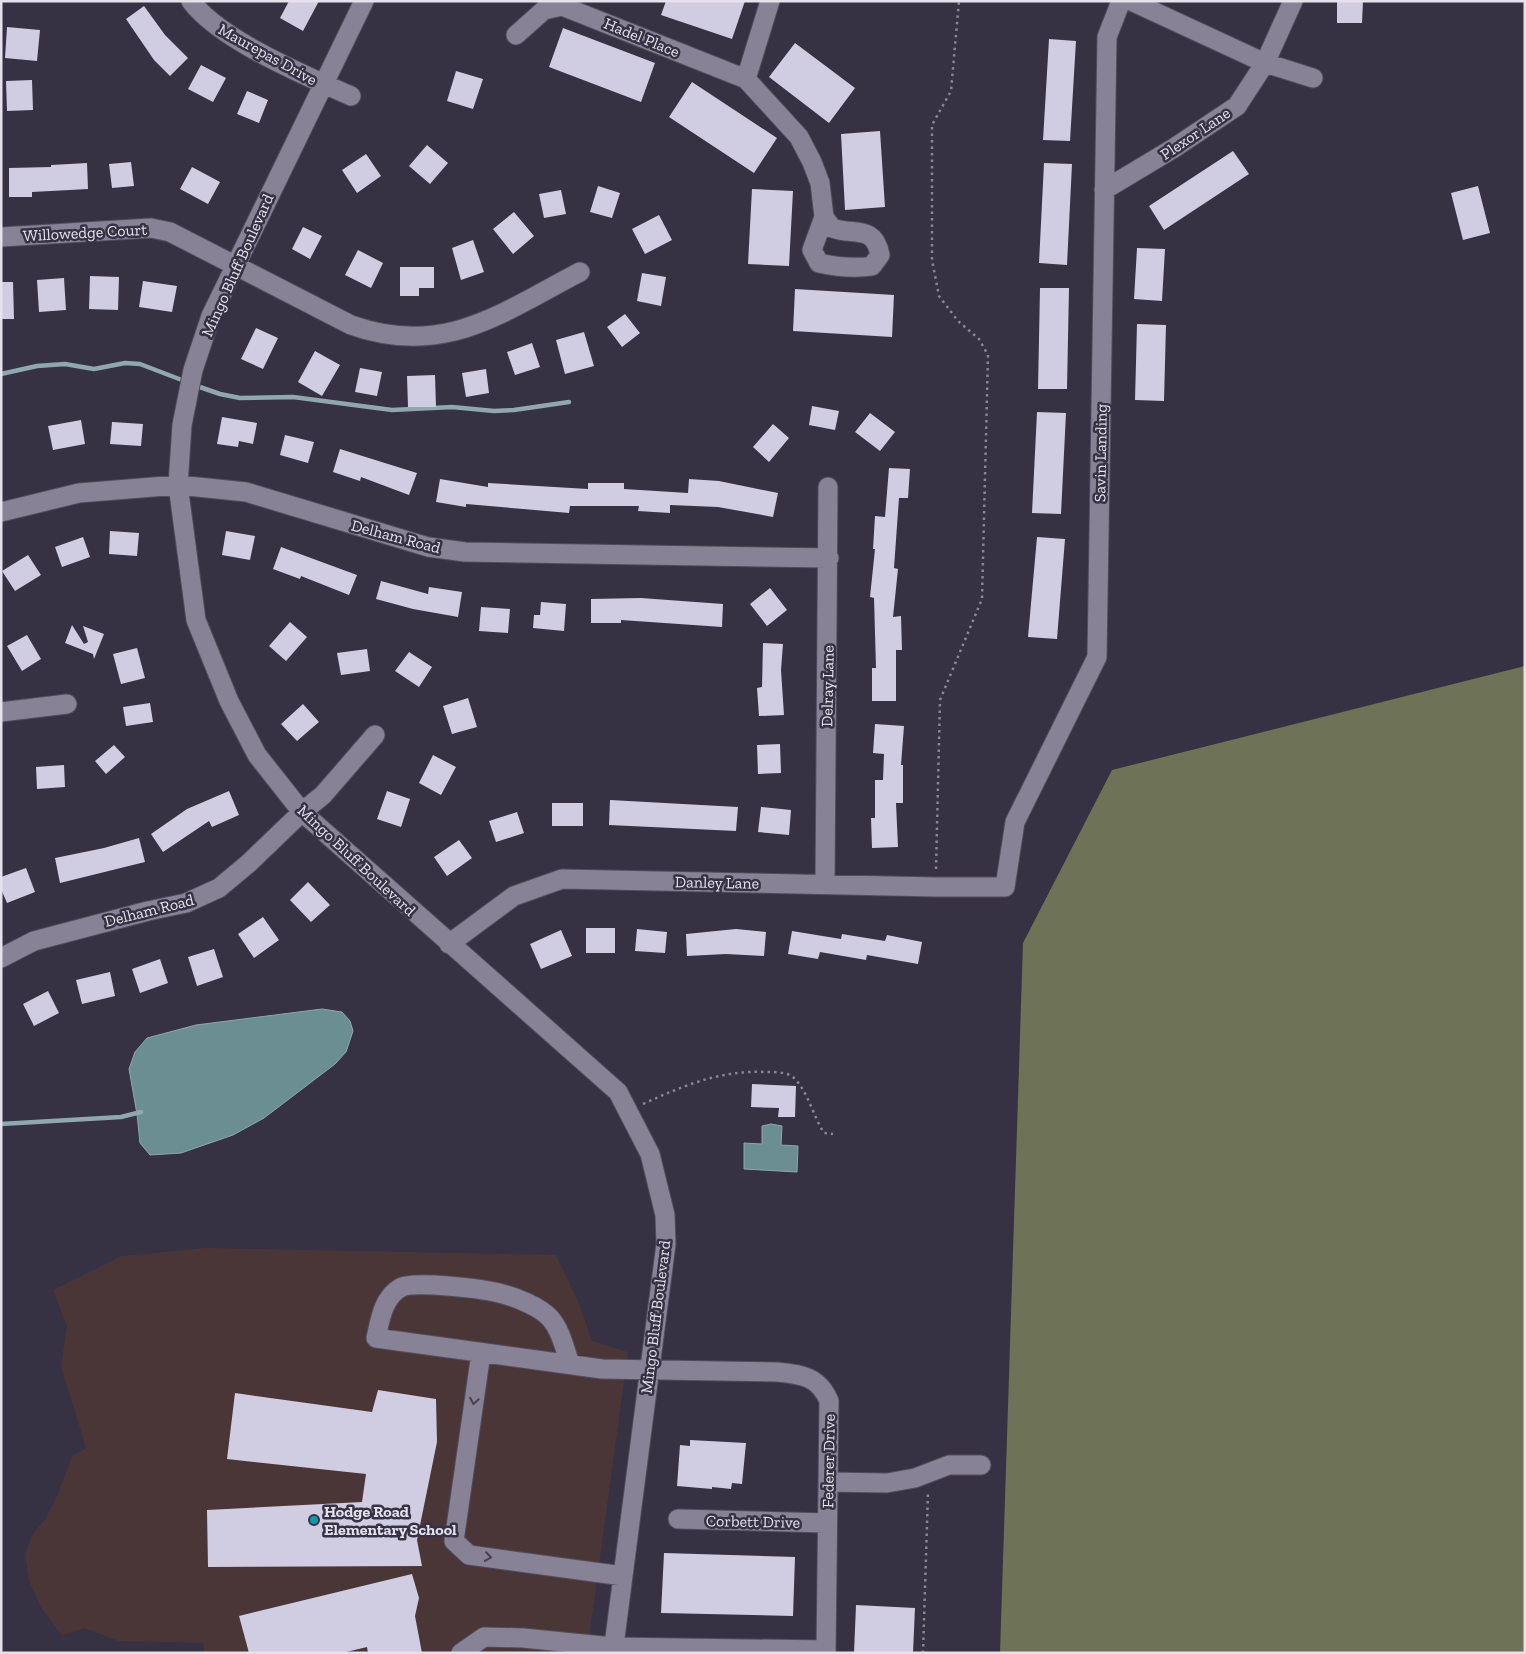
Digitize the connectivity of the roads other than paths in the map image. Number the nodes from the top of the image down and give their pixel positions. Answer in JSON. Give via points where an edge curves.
{"nodes":[{"id":1,"x":191,"y":1,"type":"edge"},
{"id":2,"x":364,"y":1,"type":"edge"},
{"id":3,"x":770,"y":1,"type":"edge"},
{"id":4,"x":1121,"y":1,"type":"edge"},
{"id":5,"x":1131,"y":1,"type":"edge"},
{"id":6,"x":1293,"y":1,"type":"edge"},
{"id":7,"x":516,"y":35,"type":"dead end"},
{"id":8,"x":1265,"y":63,"type":"junction"},
{"id":9,"x":1313,"y":78,"type":"dead end"},
{"id":10,"x":746,"y":79,"type":"junction"},
{"id":11,"x":325,"y":85,"type":"junction"},
{"id":12,"x":351,"y":96,"type":"dead end"},
{"id":13,"x":1104,"y":190,"type":"junction"},
{"id":14,"x":824,"y":217,"type":"dead end"},
{"id":15,"x":1,"y":237,"type":"edge"},
{"id":16,"x":236,"y":265,"type":"junction"},
{"id":17,"x":580,"y":272,"type":"dead end"},
{"id":18,"x":178,"y":485,"type":"junction"},
{"id":19,"x":828,"y":487,"type":"dead end"},
{"id":20,"x":1,"y":512,"type":"edge"},
{"id":21,"x":829,"y":558,"type":"junction"},
{"id":22,"x":66,"y":704,"type":"dead end"},
{"id":23,"x":1,"y":712,"type":"edge"},
{"id":24,"x":375,"y":735,"type":"dead end"},
{"id":25,"x":302,"y":812,"type":"junction"},
{"id":26,"x":825,"y":884,"type":"junction"},
{"id":27,"x":1005,"y":887,"type":"joint"},
{"id":28,"x":449,"y":944,"type":"junction"},
{"id":29,"x":1,"y":958,"type":"edge"},
{"id":30,"x":481,"y":1353,"type":"junction"},
{"id":31,"x":570,"y":1364,"type":"junction"},
{"id":32,"x":650,"y":1370,"type":"junction"},
{"id":33,"x":981,"y":1465,"type":"dead end"},
{"id":34,"x":828,"y":1482,"type":"junction"},
{"id":35,"x":678,"y":1519,"type":"dead end"},
{"id":36,"x":828,"y":1523,"type":"junction"},
{"id":37,"x":623,"y":1576,"type":"junction"},
{"id":38,"x":550,"y":1647,"type":"edge"},
{"id":39,"x":613,"y":1650,"type":"edge"},
{"id":40,"x":697,"y":1650,"type":"edge"},
{"id":41,"x":826,"y":1651,"type":"edge"},
{"id":42,"x":461,"y":1653,"type":"edge"}],
"edges":[{"from":1,"to":11,"type":"street","name":"Maurepas Drive","via":[[208,20],[228,34]]},
{"from":2,"to":11,"type":"street","name":"Mingo Bluff Boulevard"},
{"from":3,"to":10,"type":"street"},
{"from":4,"to":13,"type":"street","name":"Savin Landing","via":[[1107,37]]},
{"from":5,"to":8,"type":"street"},
{"from":6,"to":8,"type":"street","name":"Plexor Lane"},
{"from":7,"to":10,"type":"street","name":"Hadel Place","via":[[544,10],[562,6]]},
{"from":8,"to":9,"type":"street"},
{"from":8,"to":13,"type":"street","name":"Plexor Lane","via":[[1237,106]]},
{"from":10,"to":14,"type":"street","name":"Hadel Place","via":[[799,137],[820,183]]},
{"from":11,"to":12,"type":"street","name":"Maurepas Drive"},
{"from":11,"to":16,"type":"street","name":"Mingo Bluff Boulevard","via":[[274,182]]},
{"from":13,"to":27,"type":"street","name":"Savin Landing","via":[[1097,657],[1015,822]]},
{"from":15,"to":16,"type":"street","name":"Willowedge Court","via":[[151,228],[170,232]]},
{"from":16,"to":17,"type":"street","name":"Willowedge Court","via":[[370,332],[431,337],[454,333],[488,319]]},
{"from":16,"to":18,"type":"street","name":"Mingo Bluff Boulevard","via":[[211,316],[193,370],[182,425]]},
{"from":18,"to":20,"type":"street","name":"Delham Road","via":[[79,493]]},
{"from":18,"to":21,"type":"street","name":"Delham Road","via":[[246,492],[428,548],[465,552]]},
{"from":18,"to":25,"type":"street","name":"Mingo Bluff Boulevard","via":[[196,620],[229,701],[257,755]]},
{"from":19,"to":21,"type":"street","name":"Delray Lane"},
{"from":21,"to":26,"type":"street","name":"Delray Lane"},
{"from":22,"to":23,"type":"street"},
{"from":24,"to":25,"type":"street","name":"Delham Road","via":[[323,795]]},
{"from":25,"to":28,"type":"street","name":"Mingo Bluff Boulevard"},
{"from":25,"to":29,"type":"street","name":"Delham Road","via":[[249,863],[205,896],[61,932]]},
{"from":26,"to":27,"type":"street","name":"Danley Lane"},
{"from":26,"to":28,"type":"street","name":"Danley Lane","via":[[562,879],[514,896]]},
{"from":28,"to":32,"type":"street","name":"Mingo Bluff Boulevard","via":[[618,1092],[650,1154],[665,1215],[666,1244]]},
{"from":30,"to":31,"type":"street","name":"Federer Drive"},
{"from":30,"to":31,"type":"street","name":"Federer Drive","via":[[376,1338],[382,1313],[392,1293],[402,1286],[416,1284],[498,1292],[537,1309],[551,1319]]},
{"from":30,"to":37,"type":"street","one_way":true,"via":[[454,1541],[469,1555]]},
{"from":31,"to":32,"type":"street","name":"Federer Drive","via":[[629,1371]]},
{"from":32,"to":34,"type":"street","name":"Federer Drive","via":[[778,1372],[806,1376],[817,1382],[829,1401]]},
{"from":32,"to":37,"type":"street","name":"Mingo Bluff Boulevard"},
{"from":33,"to":34,"type":"street","via":[[949,1465],[915,1478],[887,1483]]},
{"from":34,"to":36,"type":"street","name":"Federer Drive"},
{"from":35,"to":36,"type":"street","name":"Corbett Drive"},
{"from":36,"to":41,"type":"street","name":"Federer Drive"},
{"from":37,"to":39,"type":"street","name":"Mingo Bluff Boulevard"},
{"from":38,"to":39,"type":"street"},
{"from":38,"to":42,"type":"street","via":[[484,1637]]},
{"from":39,"to":40,"type":"street"},
{"from":40,"to":41,"type":"street"}]}
